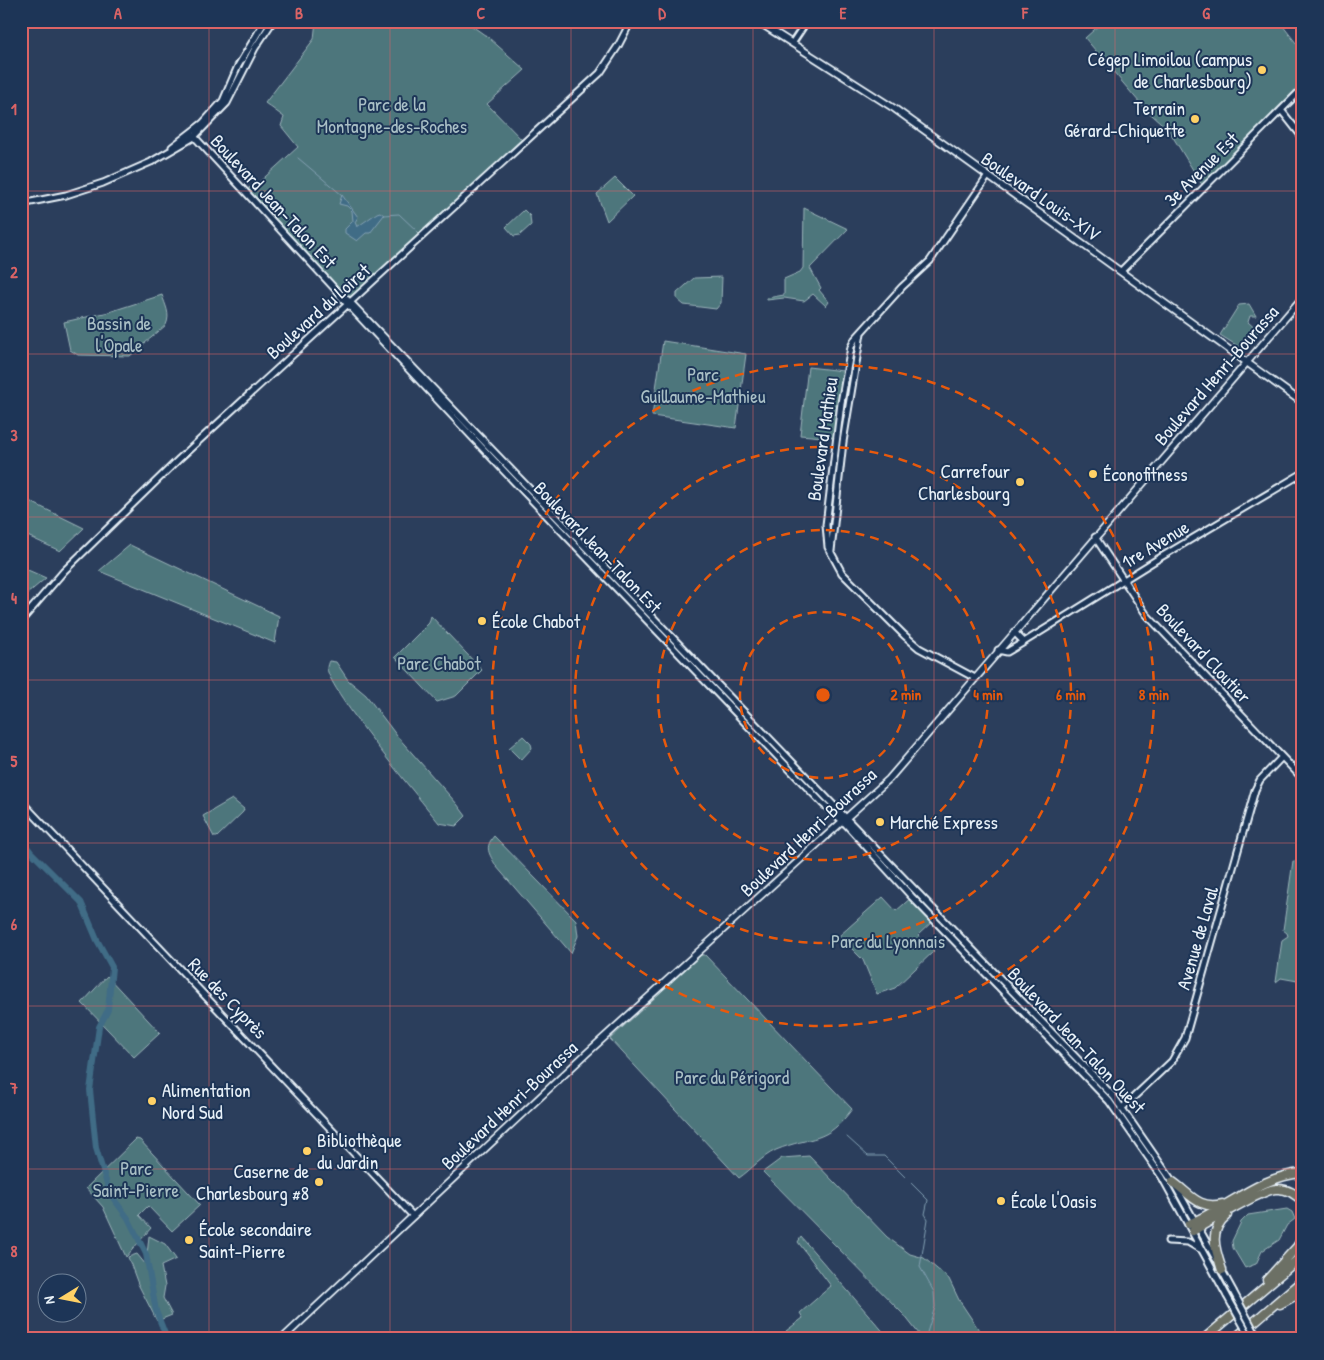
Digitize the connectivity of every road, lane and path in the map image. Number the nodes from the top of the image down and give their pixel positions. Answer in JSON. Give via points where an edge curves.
{"nodes":[{"id":1,"x":265,"y":21,"type":"edge"},
{"id":2,"x":273,"y":21,"type":"edge"},
{"id":3,"x":631,"y":21,"type":"edge"},
{"id":4,"x":757,"y":21,"type":"edge"},
{"id":5,"x":807,"y":21,"type":"edge"},
{"id":6,"x":793,"y":42,"type":"junction"},
{"id":7,"x":1303,"y":88,"type":"edge"},
{"id":8,"x":1281,"y":110,"type":"junction"},
{"id":9,"x":193,"y":135,"type":"junction"},
{"id":10,"x":1303,"y":138,"type":"edge"},
{"id":11,"x":988,"y":176,"type":"junction"},
{"id":12,"x":21,"y":204,"type":"edge"},
{"id":13,"x":1121,"y":271,"type":"junction"},
{"id":14,"x":1303,"y":297,"type":"edge"},
{"id":15,"x":349,"y":304,"type":"junction"},
{"id":16,"x":1247,"y":362,"type":"junction"},
{"id":17,"x":1303,"y":403,"type":"edge"},
{"id":18,"x":1303,"y":473,"type":"edge"},
{"id":19,"x":1095,"y":537,"type":"junction"},
{"id":20,"x":1123,"y":581,"type":"junction"},
{"id":21,"x":21,"y":621,"type":"edge"},
{"id":22,"x":1014,"y":632,"type":"junction"},
{"id":23,"x":1024,"y":642,"type":"junction"},
{"id":24,"x":998,"y":650,"type":"junction"},
{"id":25,"x":975,"y":678,"type":"junction"},
{"id":26,"x":1282,"y":757,"type":"junction"},
{"id":27,"x":1303,"y":779,"type":"edge"},
{"id":28,"x":21,"y":801,"type":"edge"},
{"id":29,"x":845,"y":820,"type":"junction"},
{"id":30,"x":1123,"y":1108,"type":"junction"},
{"id":31,"x":1117,"y":1113,"type":"junction"},
{"id":32,"x":1303,"y":1173,"type":"edge"},
{"id":33,"x":1173,"y":1182,"type":"junction"},
{"id":34,"x":1236,"y":1198,"type":"junction"},
{"id":35,"x":1303,"y":1202,"type":"edge"},
{"id":36,"x":1234,"y":1209,"type":"junction"},
{"id":37,"x":413,"y":1216,"type":"junction"},
{"id":38,"x":1194,"y":1226,"type":"junction"},
{"id":39,"x":1303,"y":1238,"type":"edge"},
{"id":40,"x":1168,"y":1241,"type":"dead end"},
{"id":41,"x":1203,"y":1251,"type":"junction"},
{"id":42,"x":1303,"y":1255,"type":"edge"},
{"id":43,"x":1222,"y":1270,"type":"junction"},
{"id":44,"x":1303,"y":1280,"type":"edge"},
{"id":45,"x":1303,"y":1291,"type":"edge"},
{"id":46,"x":1253,"y":1296,"type":"junction"},
{"id":47,"x":1263,"y":1314,"type":"junction"},
{"id":48,"x":1258,"y":1338,"type":"edge"},
{"id":49,"x":282,"y":1339,"type":"edge"},
{"id":50,"x":1204,"y":1339,"type":"edge"},
{"id":51,"x":1234,"y":1339,"type":"edge"},
{"id":52,"x":1250,"y":1339,"type":"edge"}],
"edges":[{"from":1,"to":9,"type":"street","via":[[238,66],[223,100]]},
{"from":2,"to":9,"type":"street","via":[[227,103],[207,127]]},
{"from":3,"to":15,"type":"street","name":"Boulevard du Loiret","via":[[615,53],[600,73]]},
{"from":4,"to":6,"type":"main road","name":"Boulevard Louis-XIV"},
{"from":5,"to":6,"type":"street"},
{"from":6,"to":11,"type":"main road","name":"Boulevard Louis-XIV","via":[[895,109]]},
{"from":7,"to":8,"type":"street","name":"3e Avenue Est"},
{"from":8,"to":10,"type":"street"},
{"from":8,"to":13,"type":"street","name":"3e Avenue Est"},
{"from":9,"to":12,"type":"street","via":[[151,162],[103,184]]},
{"from":9,"to":15,"type":"street","name":"Boulevard Jean-Talon Est"},
{"from":11,"to":13,"type":"main road","name":"Boulevard Louis-XIV"},
{"from":11,"to":25,"type":"street","name":"Boulevard Mathieu","via":[[930,261],[902,286],[851,347],[826,525],[828,547],[842,573],[919,648]]},
{"from":13,"to":16,"type":"main road","name":"Boulevard Louis-XIV"},
{"from":14,"to":16,"type":"main road","name":"Boulevard Henri-Bourassa"},
{"from":15,"to":21,"type":"street","name":"Boulevard du Loiret","via":[[92,541]]},
{"from":15,"to":29,"type":"street","name":"Boulevard Jean-Talon Est","via":[[822,802]]},
{"from":16,"to":17,"type":"main road","name":"Boulevard Louis-XIV"},
{"from":16,"to":19,"type":"main road","name":"Boulevard Henri-Bourassa"},
{"from":18,"to":20,"type":"street","name":"1re Avenue"},
{"from":19,"to":20,"type":"street","name":"Boulevard Cloutier"},
{"from":19,"to":22,"type":"main road","name":"Boulevard Henri-Bourassa"},
{"from":20,"to":23,"type":"street","name":"1re Avenue"},
{"from":20,"to":26,"type":"street","name":"Boulevard Cloutier","via":[[1146,614]]},
{"from":22,"to":23,"type":"street"},
{"from":22,"to":24,"type":"main road","name":"Boulevard Henri-Bourassa"},
{"from":23,"to":24,"type":"street","name":"1re Avenue","via":[[1007,652]]},
{"from":24,"to":25,"type":"main road","name":"Boulevard Henri-Bourassa"},
{"from":25,"to":29,"type":"main road","name":"Boulevard Henri-Bourassa","via":[[889,779]]},
{"from":26,"to":27,"type":"street","name":"Boulevard Cloutier"},
{"from":26,"to":30,"type":"street","name":"Avenue de Laval","via":[[1255,790],[1185,1038],[1172,1061]]},
{"from":28,"to":37,"type":"street","name":"Rue des Cyprès"},
{"from":29,"to":30,"type":"street","name":"Boulevard Jean-Talon Ouest"},
{"from":29,"to":31,"type":"street","name":"Boulevard Jean-Talon Ouest","via":[[912,897]]},
{"from":29,"to":37,"type":"main road","name":"Boulevard Henri-Bourassa"},
{"from":30,"to":31,"type":"street","name":"Avenue de Laval"},
{"from":30,"to":33,"type":"street","name":"Boulevard Jean-Talon Ouest"},
{"from":31,"to":38,"type":"street","name":"Boulevard Jean-Talon Ouest"},
{"from":32,"to":34,"type":"highway","via":[[1282,1175]]},
{"from":33,"to":34,"type":"highway","via":[[1193,1199],[1206,1205],[1214,1206]]},
{"from":33,"to":38,"type":"street","name":"Boulevard Jean-Talon Ouest"},
{"from":34,"to":38,"type":"highway"},
{"from":35,"to":36,"type":"highway","via":[[1296,1194],[1276,1189]]},
{"from":36,"to":38,"type":"highway"},
{"from":36,"to":43,"type":"highway","via":[[1215,1230],[1215,1248]]},
{"from":37,"to":49,"type":"main road","name":"Boulevard Henri-Bourassa"},
{"from":38,"to":41,"type":"street","name":"Boulevard Jean-Talon Ouest"},
{"from":38,"to":43,"type":"street","name":"Boulevard Jean-Talon Ouest"},
{"from":39,"to":46,"type":"highway"},
{"from":40,"to":41,"type":"street","via":[[1188,1242]]},
{"from":41,"to":52,"type":"street","name":"Boulevard Jean-Talon Ouest","bridge":true},
{"from":42,"to":46,"type":"highway"},
{"from":43,"to":48,"type":"street","name":"Boulevard Jean-Talon Ouest","bridge":true},
{"from":44,"to":47,"type":"highway"},
{"from":45,"to":47,"type":"highway"},
{"from":46,"to":50,"type":"highway"},
{"from":47,"to":51,"type":"highway"}]}
